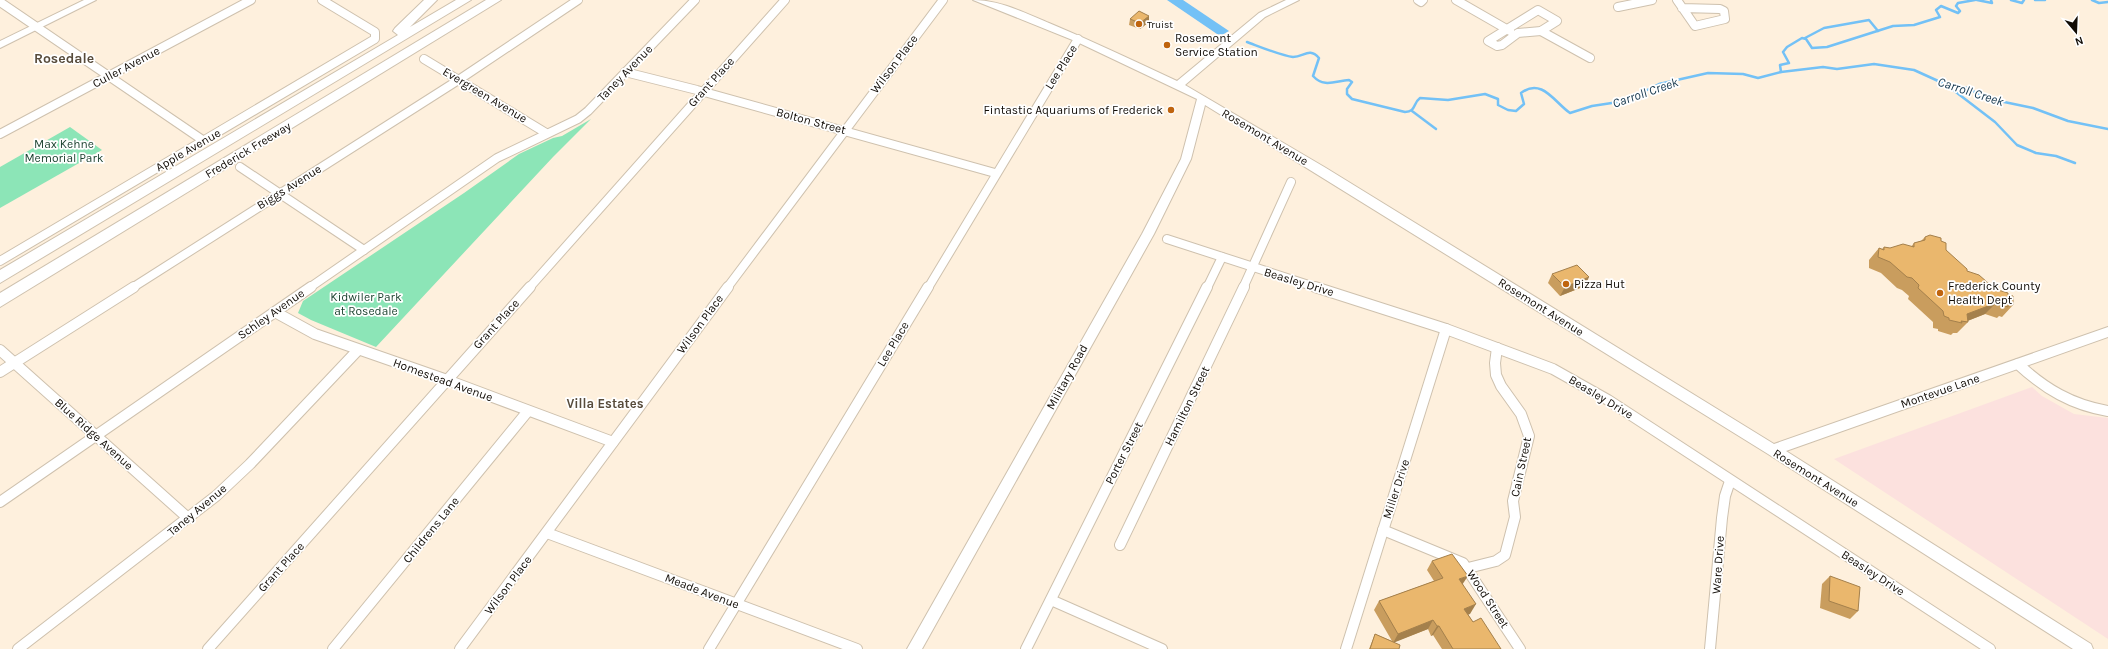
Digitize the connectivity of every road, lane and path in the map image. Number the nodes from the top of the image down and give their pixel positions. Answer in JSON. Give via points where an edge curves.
{"nodes":[{"id":1,"x":91,"y":0,"type":"edge"},
{"id":2,"x":251,"y":0,"type":"edge"},
{"id":3,"x":322,"y":0,"type":"edge"},
{"id":4,"x":431,"y":0,"type":"edge"},
{"id":5,"x":464,"y":0,"type":"edge"},
{"id":6,"x":495,"y":0,"type":"edge"},
{"id":7,"x":578,"y":0,"type":"edge"},
{"id":8,"x":695,"y":0,"type":"edge"},
{"id":9,"x":784,"y":0,"type":"edge"},
{"id":10,"x":943,"y":0,"type":"edge"},
{"id":11,"x":1000,"y":0,"type":"edge"},
{"id":12,"x":1009,"y":0,"type":"edge"},
{"id":13,"x":1294,"y":0,"type":"edge"},
{"id":14,"x":1418,"y":0,"type":"edge"},
{"id":15,"x":1423,"y":0,"type":"edge"},
{"id":16,"x":1456,"y":0,"type":"edge"},
{"id":17,"x":1652,"y":0,"type":"edge"},
{"id":18,"x":1677,"y":0,"type":"edge"},
{"id":19,"x":982,"y":1,"type":"edge"},
{"id":20,"x":0,"y":2,"type":"edge"},
{"id":21,"x":1618,"y":7,"type":"dead end"},
{"id":22,"x":1682,"y":8,"type":"junction"},
{"id":23,"x":1011,"y":11,"type":"junction"},
{"id":24,"x":37,"y":27,"type":"junction"},
{"id":25,"x":1506,"y":29,"type":"junction"},
{"id":26,"x":1541,"y":31,"type":"junction"},
{"id":27,"x":1518,"y":33,"type":"junction"},
{"id":28,"x":1078,"y":39,"type":"junction"},
{"id":29,"x":0,"y":45,"type":"edge"},
{"id":30,"x":368,"y":58,"type":"junction"},
{"id":31,"x":1590,"y":58,"type":"dead end"},
{"id":32,"x":424,"y":59,"type":"dead end"},
{"id":33,"x":625,"y":72,"type":"junction"},
{"id":34,"x":108,"y":76,"type":"junction"},
{"id":35,"x":460,"y":79,"type":"junction"},
{"id":36,"x":1178,"y":85,"type":"junction"},
{"id":37,"x":703,"y":92,"type":"junction"},
{"id":38,"x":1202,"y":98,"type":"junction"},
{"id":39,"x":845,"y":131,"type":"junction"},
{"id":40,"x":546,"y":133,"type":"junction"},
{"id":41,"x":0,"y":134,"type":"edge"},
{"id":42,"x":204,"y":141,"type":"junction"},
{"id":43,"x":240,"y":167,"type":"dead end"},
{"id":44,"x":996,"y":173,"type":"junction"},
{"id":45,"x":1291,"y":182,"type":"dead end"},
{"id":46,"x":279,"y":194,"type":"junction"},
{"id":47,"x":1167,"y":239,"type":"dead end"},
{"id":48,"x":364,"y":250,"type":"junction"},
{"id":49,"x":1222,"y":257,"type":"junction"},
{"id":50,"x":0,"y":261,"type":"edge"},
{"id":51,"x":1253,"y":267,"type":"junction"},
{"id":52,"x":0,"y":277,"type":"edge"},
{"id":53,"x":0,"y":300,"type":"edge"},
{"id":54,"x":275,"y":312,"type":"junction"},
{"id":55,"x":1446,"y":329,"type":"junction"},
{"id":56,"x":2108,"y":332,"type":"edge"},
{"id":57,"x":1498,"y":348,"type":"junction"},
{"id":58,"x":0,"y":350,"type":"edge"},
{"id":59,"x":358,"y":350,"type":"junction"},
{"id":60,"x":15,"y":363,"type":"junction"},
{"id":61,"x":2018,"y":364,"type":"junction"},
{"id":62,"x":0,"y":372,"type":"edge"},
{"id":63,"x":447,"y":380,"type":"junction"},
{"id":64,"x":528,"y":411,"type":"junction"},
{"id":65,"x":2108,"y":411,"type":"edge"},
{"id":66,"x":96,"y":436,"type":"junction"},
{"id":67,"x":613,"y":442,"type":"junction"},
{"id":68,"x":1773,"y":450,"type":"junction"},
{"id":69,"x":1730,"y":481,"type":"junction"},
{"id":70,"x":0,"y":502,"type":"edge"},
{"id":71,"x":188,"y":518,"type":"junction"},
{"id":72,"x":1383,"y":530,"type":"junction"},
{"id":73,"x":547,"y":533,"type":"junction"},
{"id":74,"x":1120,"y":545,"type":"dead end"},
{"id":75,"x":1468,"y":568,"type":"junction"},
{"id":76,"x":1051,"y":600,"type":"junction"},
{"id":77,"x":736,"y":604,"type":"junction"},
{"id":78,"x":18,"y":649,"type":"edge"},
{"id":79,"x":208,"y":649,"type":"edge"},
{"id":80,"x":334,"y":649,"type":"edge"},
{"id":81,"x":460,"y":649,"type":"edge"},
{"id":82,"x":709,"y":649,"type":"edge"},
{"id":83,"x":857,"y":649,"type":"edge"},
{"id":84,"x":914,"y":649,"type":"edge"},
{"id":85,"x":1026,"y":649,"type":"edge"},
{"id":86,"x":1162,"y":649,"type":"edge"},
{"id":87,"x":1346,"y":649,"type":"edge"},
{"id":88,"x":1520,"y":649,"type":"edge"},
{"id":89,"x":1710,"y":649,"type":"edge"},
{"id":90,"x":1990,"y":649,"type":"edge"},
{"id":91,"x":2086,"y":649,"type":"edge"}],
"edges":[{"from":1,"to":24,"type":"main road"},
{"from":2,"to":34,"type":"street","name":"Culler Avenue"},
{"from":3,"to":42,"type":"street","name":"Apple Avenue","via":[[375,32],[376,38]]},
{"from":4,"to":30,"type":"highway","via":[[420,13]]},
{"from":5,"to":30,"type":"highway","name":"Frederick Freeway"},
{"from":6,"to":53,"type":"highway","name":"Frederick Freeway"},
{"from":7,"to":35,"type":"street","name":"Biggs Avenue"},
{"from":8,"to":33,"type":"street","name":"Taney Avenue"},
{"from":9,"to":37,"type":"street","name":"Grant Place"},
{"from":10,"to":39,"type":"street","name":"Wilson Place"},
{"from":11,"to":19,"type":"main road"},
{"from":12,"to":23,"type":"main road","via":[[1008,6]]},
{"from":13,"to":36,"type":"main road","via":[[1262,15]]},
{"from":14,"to":15,"type":"street"},
{"from":16,"to":25,"type":"street"},
{"from":17,"to":21,"type":"street"},
{"from":18,"to":22,"type":"street"},
{"from":19,"to":23,"type":"main road","name":"Rosemont Avenue"},
{"from":20,"to":24,"type":"street"},
{"from":22,"to":22,"type":"street","via":[[1695,26],[1725,19],[1724,11],[1720,9]]},
{"from":23,"to":28,"type":"main road","name":"Rosemont Avenue"},
{"from":24,"to":29,"type":"main road"},
{"from":24,"to":34,"type":"street"},
{"from":25,"to":26,"type":"street","via":[[1538,10],[1557,21]]},
{"from":25,"to":27,"type":"street"},
{"from":25,"to":27,"type":"street","via":[[1488,41],[1497,46],[1502,45]]},
{"from":26,"to":27,"type":"street"},
{"from":26,"to":31,"type":"street"},
{"from":28,"to":36,"type":"main road","name":"Rosemont Avenue"},
{"from":28,"to":44,"type":"street","name":"Lee Place"},
{"from":30,"to":52,"type":"highway","name":"Frederick Freeway"},
{"from":32,"to":35,"type":"street","name":"Evergreen Avenue"},
{"from":33,"to":37,"type":"street","name":"Bolton Street"},
{"from":33,"to":40,"type":"street","name":"Taney Avenue","via":[[584,115]]},
{"from":34,"to":41,"type":"street","name":"Culler Avenue"},
{"from":34,"to":42,"type":"street"},
{"from":35,"to":40,"type":"street","name":"Evergreen Avenue"},
{"from":35,"to":46,"type":"street","name":"Biggs Avenue"},
{"from":36,"to":38,"type":"main road","name":"Rosemont Avenue"},
{"from":37,"to":39,"type":"street","name":"Bolton Street"},
{"from":37,"to":63,"type":"street","name":"Grant Place"},
{"from":38,"to":68,"type":"main road","name":"Rosemont Avenue"},
{"from":38,"to":84,"type":"main road","name":"Military Road","via":[[1186,158],[1165,201]]},
{"from":39,"to":44,"type":"street","name":"Bolton Street"},
{"from":39,"to":67,"type":"street","name":"Wilson Place"},
{"from":40,"to":48,"type":"street","name":"Schley Avenue","via":[[498,158]]},
{"from":42,"to":50,"type":"street","name":"Apple Avenue"},
{"from":43,"to":46,"type":"street"},
{"from":44,"to":77,"type":"street","name":"Lee Place"},
{"from":45,"to":51,"type":"street","name":"Hamilton Street"},
{"from":46,"to":48,"type":"street"},
{"from":46,"to":60,"type":"street","name":"Biggs Avenue"},
{"from":47,"to":49,"type":"street","name":"Beasley Drive"},
{"from":48,"to":54,"type":"street","name":"Schley Avenue"},
{"from":49,"to":51,"type":"street","name":"Beasley Drive"},
{"from":49,"to":76,"type":"street","name":"Porter Street"},
{"from":51,"to":55,"type":"street","name":"Beasley Drive"},
{"from":51,"to":74,"type":"street","name":"Hamilton Street"},
{"from":54,"to":59,"type":"street","name":"Homestead Avenue","via":[[315,334]]},
{"from":54,"to":66,"type":"street","name":"Schley Avenue"},
{"from":55,"to":57,"type":"street","name":"Beasley Drive"},
{"from":55,"to":72,"type":"street","name":"Miller Drive"},
{"from":56,"to":61,"type":"main road","name":"Montevue Lane"},
{"from":57,"to":69,"type":"street","name":"Beasley Drive","via":[[1553,369],[1584,386]]},
{"from":57,"to":75,"type":"street","name":"Cain Street","via":[[1494,361],[1495,374],[1528,427],[1529,436],[1513,501],[1515,517],[1506,555],[1496,561]]},
{"from":58,"to":60,"type":"street","name":"Blue Ridge Avenue"},
{"from":59,"to":63,"type":"street","name":"Homestead Avenue"},
{"from":59,"to":71,"type":"street","name":"Taney Avenue","via":[[250,464]]},
{"from":60,"to":62,"type":"street","name":"Biggs Avenue"},
{"from":60,"to":66,"type":"street","name":"Blue Ridge Avenue"},
{"from":61,"to":65,"type":"street","via":[[2054,394],[2079,406]]},
{"from":61,"to":68,"type":"main road","name":"Montevue Lane"},
{"from":63,"to":64,"type":"street","name":"Homestead Avenue"},
{"from":63,"to":79,"type":"street","name":"Grant Place"},
{"from":64,"to":67,"type":"street","name":"Homestead Avenue"},
{"from":64,"to":80,"type":"street","name":"Childrens Lane"},
{"from":66,"to":70,"type":"street","name":"Schley Avenue"},
{"from":66,"to":71,"type":"street","name":"Blue Ridge Avenue"},
{"from":67,"to":73,"type":"street","name":"Wilson Place"},
{"from":68,"to":91,"type":"main road","name":"Rosemont Avenue"},
{"from":69,"to":89,"type":"street","name":"Ware Drive","via":[[1722,518]]},
{"from":69,"to":90,"type":"street","name":"Beasley Drive"},
{"from":71,"to":78,"type":"street","name":"Taney Avenue"},
{"from":72,"to":75,"type":"street","name":"Wood Street","via":[[1456,559]]},
{"from":72,"to":87,"type":"street","name":"Miller Drive"},
{"from":73,"to":77,"type":"street","name":"Meade Avenue"},
{"from":73,"to":81,"type":"street","name":"Wilson Place"},
{"from":75,"to":88,"type":"street","name":"Wood Street"},
{"from":76,"to":85,"type":"street","name":"Porter Street"},
{"from":76,"to":86,"type":"street"},
{"from":77,"to":82,"type":"street","name":"Lee Place"},
{"from":77,"to":83,"type":"street","name":"Meade Avenue"}]}
